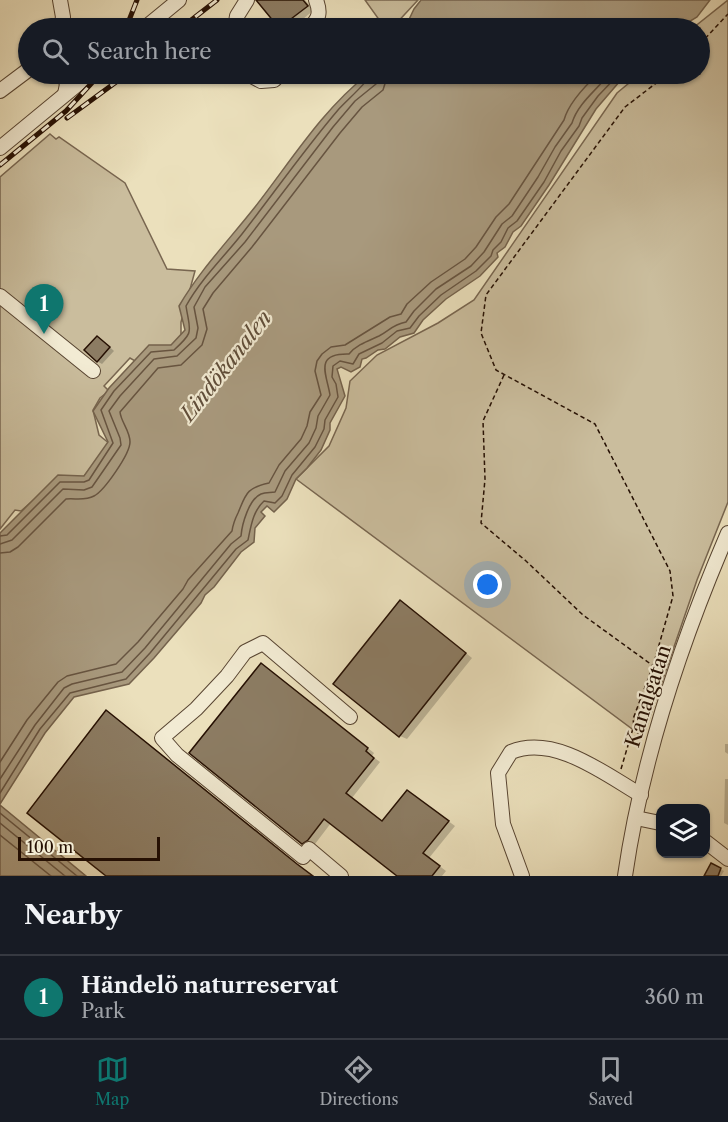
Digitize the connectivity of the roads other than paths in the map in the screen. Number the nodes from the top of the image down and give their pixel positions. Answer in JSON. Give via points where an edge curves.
{"nodes":[{"id":1,"x":60,"y":0,"type":"edge"},
{"id":2,"x":179,"y":0,"type":"edge"},
{"id":3,"x":247,"y":0,"type":"edge"},
{"id":4,"x":316,"y":0,"type":"edge"},
{"id":5,"x":63,"y":18,"type":"edge"},
{"id":6,"x":157,"y":18,"type":"edge"},
{"id":7,"x":237,"y":18,"type":"edge"},
{"id":8,"x":319,"y":18,"type":"edge"},
{"id":9,"x":18,"y":77,"type":"edge"},
{"id":10,"x":67,"y":84,"type":"edge"},
{"id":11,"x":78,"y":84,"type":"edge"},
{"id":12,"x":0,"y":92,"type":"edge"},
{"id":13,"x":65,"y":94,"type":"junction"},
{"id":14,"x":0,"y":148,"type":"edge"},
{"id":15,"x":0,"y":296,"type":"edge"},
{"id":16,"x":93,"y":371,"type":"dead end"},
{"id":17,"x":728,"y":533,"type":"edge"},
{"id":18,"x":350,"y":717,"type":"dead end"},
{"id":19,"x":641,"y":795,"type":"junction"},
{"id":20,"x":636,"y":818,"type":"junction"},
{"id":21,"x":656,"y":822,"type":"edge"},
{"id":22,"x":710,"y":846,"type":"edge"},
{"id":23,"x":728,"y":859,"type":"edge"},
{"id":24,"x":341,"y":876,"type":"edge"},
{"id":25,"x":522,"y":876,"type":"edge"},
{"id":26,"x":625,"y":876,"type":"edge"}],
"edges":[{"from":1,"to":5,"type":"street"},
{"from":2,"to":6,"type":"street"},
{"from":3,"to":7,"type":"street"},
{"from":4,"to":8,"type":"street"},
{"from":9,"to":12,"type":"street"},
{"from":10,"to":13,"type":"street"},
{"from":11,"to":13,"type":"street"},
{"from":13,"to":14,"type":"street"},
{"from":15,"to":16,"type":"street"},
{"from":17,"to":19,"type":"street","name":"Kanalgatan","via":[[705,587],[650,754]]},
{"from":18,"to":24,"type":"street","via":[[263,642],[245,652],[196,709],[162,738],[177,755],[303,857],[309,849]]},
{"from":19,"to":20,"type":"street","name":"Kanalgatan"},
{"from":19,"to":25,"type":"street","via":[[556,750],[528,748],[511,752],[498,773],[503,824]]},
{"from":20,"to":21,"type":"street"},
{"from":20,"to":26,"type":"street","name":"Kanalgatan"},
{"from":22,"to":23,"type":"street"}]}
